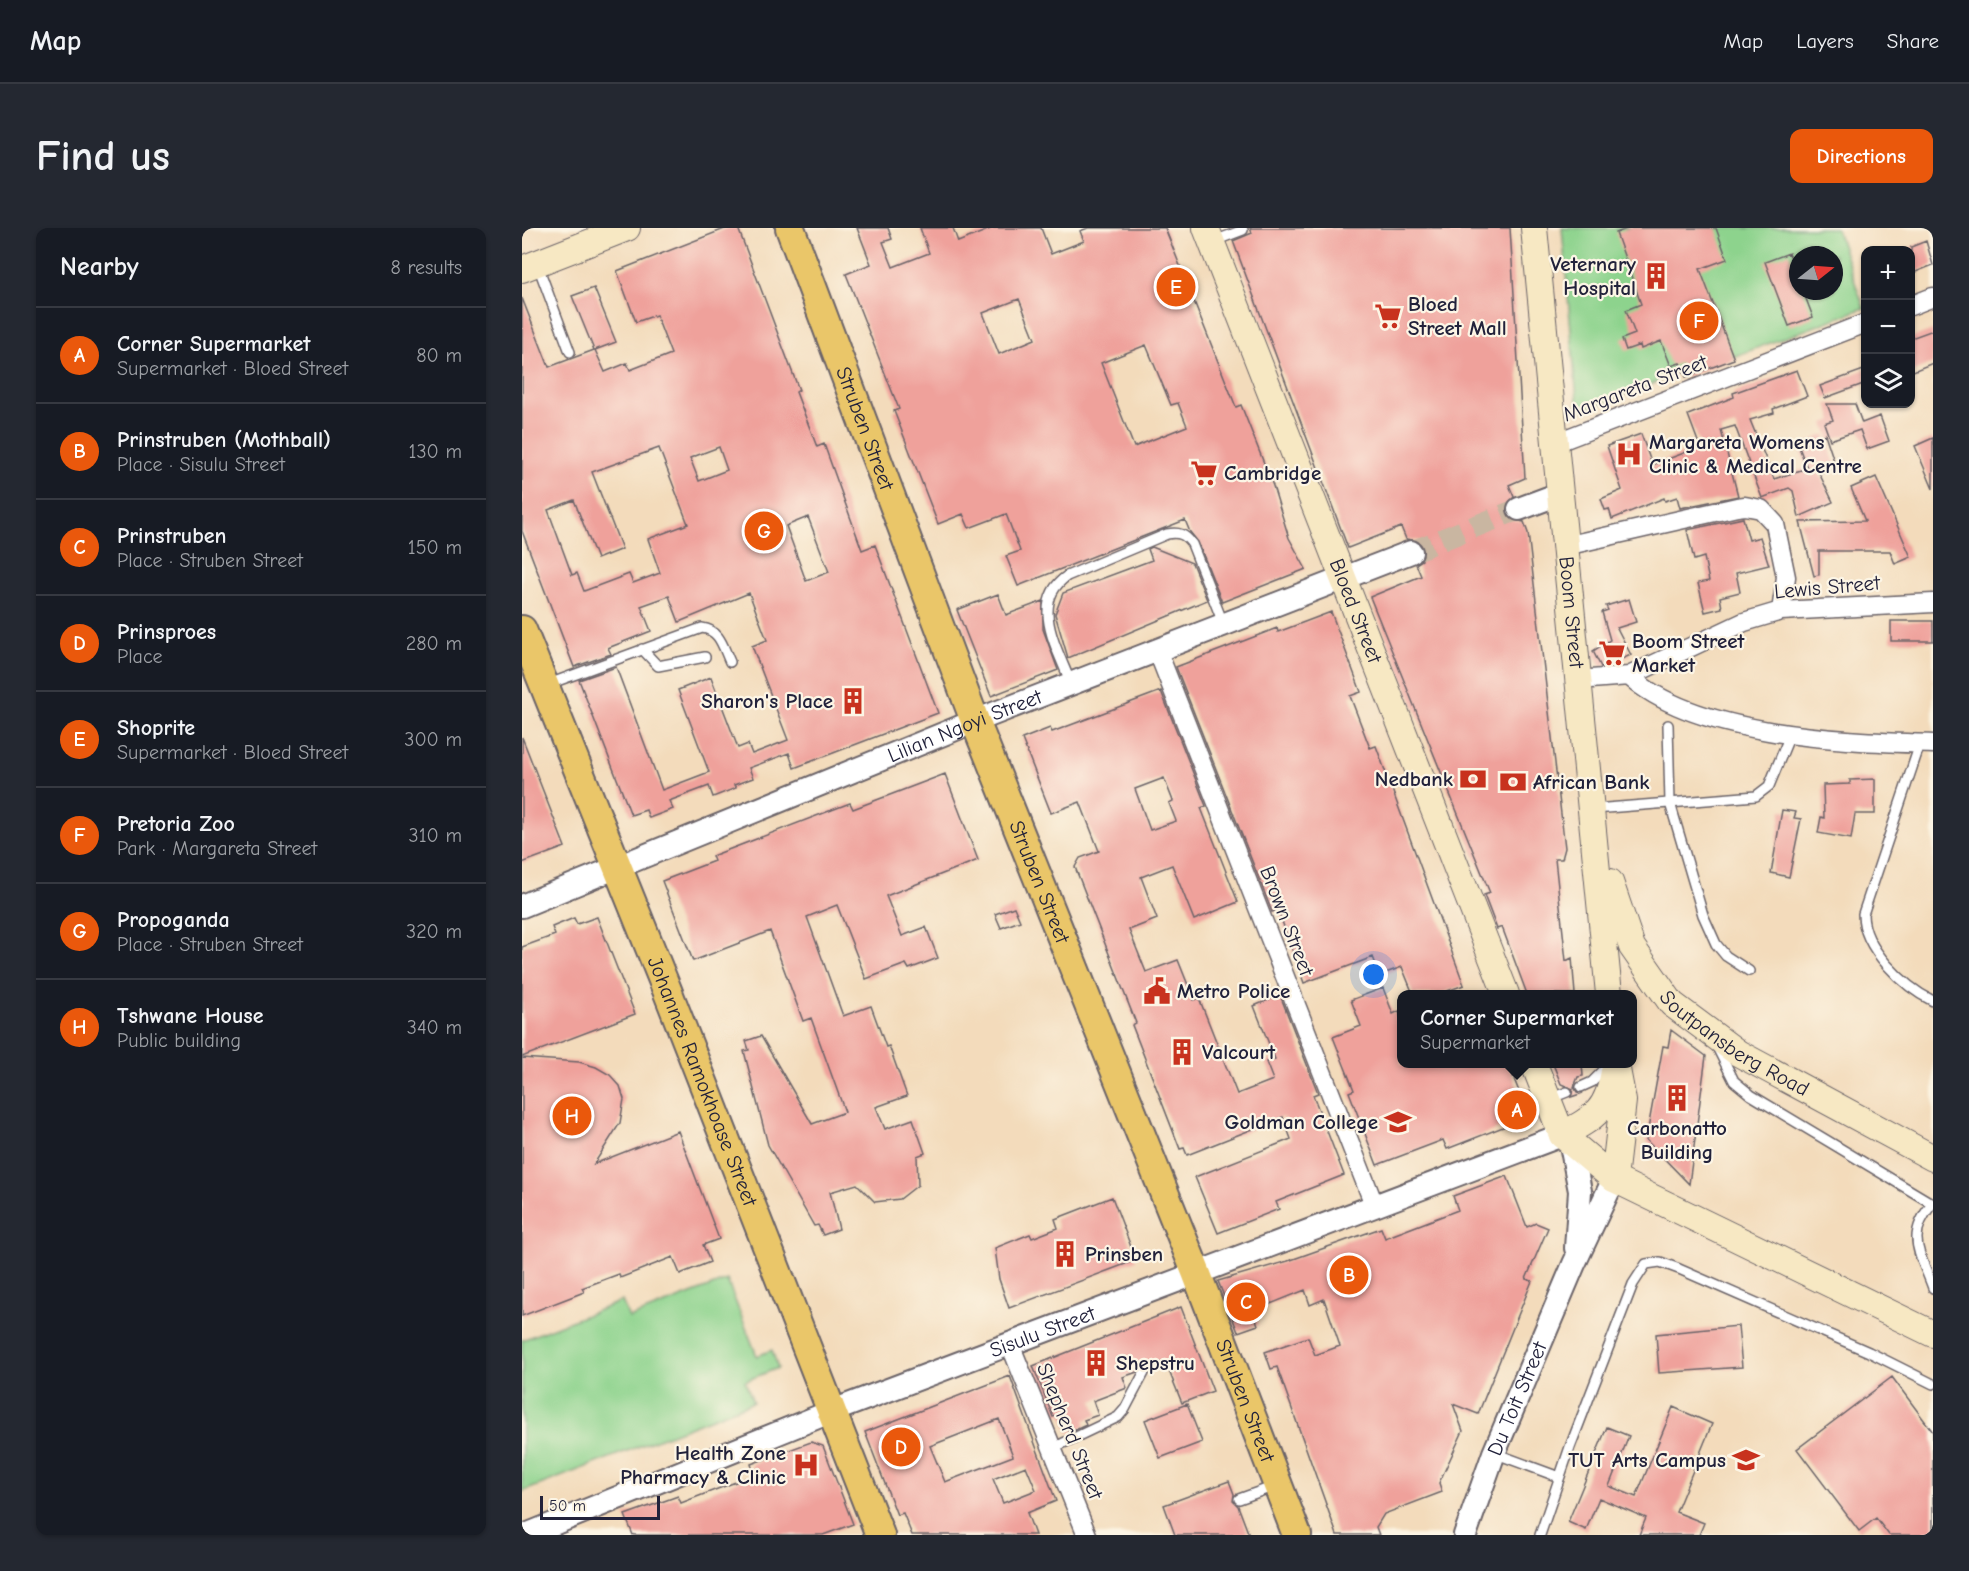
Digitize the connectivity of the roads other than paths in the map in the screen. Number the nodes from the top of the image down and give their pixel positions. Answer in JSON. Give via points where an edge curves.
{"nodes":[{"id":1,"x":627,"y":228,"type":"edge"},
{"id":2,"x":790,"y":228,"type":"edge"},
{"id":3,"x":1534,"y":228,"type":"edge"},
{"id":4,"x":1243,"y":230,"type":"dead end"},
{"id":5,"x":1209,"y":235,"type":"edge"},
{"id":6,"x":530,"y":266,"type":"edge"},
{"id":7,"x":1933,"y":297,"type":"edge"},
{"id":8,"x":1915,"y":304,"type":"edge"},
{"id":9,"x":1861,"y":325,"type":"edge"},
{"id":10,"x":570,"y":352,"type":"dead end"},
{"id":11,"x":1555,"y":443,"type":"junction"},
{"id":12,"x":1559,"y":494,"type":"junction"},
{"id":13,"x":1519,"y":509,"type":"tunnel mouth"},
{"id":14,"x":1565,"y":546,"type":"junction"},
{"id":15,"x":1411,"y":552,"type":"tunnel mouth"},
{"id":16,"x":1343,"y":578,"type":"junction"},
{"id":17,"x":1933,"y":603,"type":"edge"},
{"id":18,"x":1781,"y":611,"type":"junction"},
{"id":19,"x":1224,"y":625,"type":"junction"},
{"id":20,"x":522,"y":630,"type":"edge"},
{"id":21,"x":642,"y":649,"type":"junction"},
{"id":22,"x":1158,"y":652,"type":"junction"},
{"id":23,"x":705,"y":657,"type":"dead end"},
{"id":24,"x":730,"y":662,"type":"dead end"},
{"id":25,"x":1629,"y":676,"type":"junction"},
{"id":26,"x":1578,"y":680,"type":"junction"},
{"id":27,"x":1071,"y":684,"type":"junction"},
{"id":28,"x":544,"y":686,"type":"junction"},
{"id":29,"x":975,"y":721,"type":"junction"},
{"id":30,"x":1668,"y":725,"type":"dead end"},
{"id":31,"x":1790,"y":735,"type":"junction"},
{"id":32,"x":1926,"y":744,"type":"edge"},
{"id":33,"x":1670,"y":803,"type":"junction"},
{"id":34,"x":1593,"y":819,"type":"junction"},
{"id":35,"x":616,"y":868,"type":"junction"},
{"id":36,"x":522,"y":906,"type":"edge"},
{"id":37,"x":1749,"y":971,"type":"dead end"},
{"id":38,"x":1504,"y":990,"type":"edge"},
{"id":39,"x":1609,"y":990,"type":"edge"},
{"id":40,"x":1933,"y":1001,"type":"edge"},
{"id":41,"x":1713,"y":1037,"type":"junction"},
{"id":42,"x":1537,"y":1068,"type":"edge"},
{"id":43,"x":1606,"y":1068,"type":"edge"},
{"id":44,"x":1615,"y":1068,"type":"edge"},
{"id":45,"x":1617,"y":1068,"type":"edge"},
{"id":46,"x":1581,"y":1087,"type":"dead end"},
{"id":47,"x":1567,"y":1140,"type":"junction"},
{"id":48,"x":1933,"y":1158,"type":"edge"},
{"id":49,"x":1614,"y":1179,"type":"junction"},
{"id":50,"x":1933,"y":1204,"type":"edge"},
{"id":51,"x":1375,"y":1207,"type":"junction"},
{"id":52,"x":1574,"y":1264,"type":"junction"},
{"id":53,"x":1196,"y":1272,"type":"junction"},
{"id":54,"x":1933,"y":1288,"type":"edge"},
{"id":55,"x":1933,"y":1334,"type":"edge"},
{"id":56,"x":1010,"y":1344,"type":"junction"},
{"id":57,"x":1144,"y":1373,"type":"dead end"},
{"id":58,"x":1933,"y":1384,"type":"edge"},
{"id":59,"x":830,"y":1412,"type":"junction"},
{"id":60,"x":1053,"y":1448,"type":"junction"},
{"id":61,"x":1494,"y":1453,"type":"junction"},
{"id":62,"x":1558,"y":1477,"type":"junction"},
{"id":63,"x":1277,"y":1485,"type":"junction"},
{"id":64,"x":1239,"y":1499,"type":"dead end"},
{"id":65,"x":526,"y":1535,"type":"edge"},
{"id":66,"x":879,"y":1535,"type":"edge"},
{"id":67,"x":1087,"y":1535,"type":"edge"},
{"id":68,"x":1297,"y":1535,"type":"edge"},
{"id":69,"x":1465,"y":1535,"type":"edge"},
{"id":70,"x":1540,"y":1535,"type":"edge"}],
"edges":[{"from":1,"to":6,"type":"main road"},
{"from":2,"to":29,"type":"main road","name":"Struben Street"},
{"from":3,"to":11,"type":"main road","name":"Boom Street"},
{"from":4,"to":5,"type":"lane"},
{"from":5,"to":16,"type":"main road","name":"Bloed Street"},
{"from":6,"to":10,"type":"lane"},
{"from":7,"to":8,"type":"street"},
{"from":9,"to":11,"type":"street","name":"Margareta Street"},
{"from":11,"to":12,"type":"main road","name":"Boom Street"},
{"from":12,"to":13,"type":"street"},
{"from":12,"to":14,"type":"main road","name":"Boom Street"},
{"from":14,"to":18,"type":"street","via":[[1753,506],[1767,513],[1775,524],[1786,576]]},
{"from":14,"to":26,"type":"main road","name":"Boom Street"},
{"from":15,"to":16,"type":"street","name":"Lilian Ngoyi Street"},
{"from":16,"to":19,"type":"street","name":"Lilian Ngoyi Street"},
{"from":16,"to":38,"type":"main road","name":"Bloed Street"},
{"from":17,"to":18,"type":"street","name":"Lewis Street"},
{"from":18,"to":25,"type":"street","name":"Lewis Street","via":[[1744,622]]},
{"from":19,"to":22,"type":"street","name":"Lilian Ngoyi Street"},
{"from":19,"to":27,"type":"lane","via":[[1187,536],[1167,534],[1067,576],[1056,587],[1047,608],[1048,622]]},
{"from":20,"to":28,"type":"main road","name":"Johannes Ramokhoase Street"},
{"from":21,"to":23,"type":"lane","via":[[658,666]]},
{"from":21,"to":24,"type":"lane","via":[[702,628],[718,636]]},
{"from":21,"to":28,"type":"lane"},
{"from":22,"to":27,"type":"street","name":"Lilian Ngoyi Street"},
{"from":22,"to":51,"type":"street","name":"Brown Street"},
{"from":25,"to":26,"type":"street","name":"Lewis Street"},
{"from":25,"to":31,"type":"street","via":[[1644,689],[1678,705]]},
{"from":26,"to":34,"type":"main road","name":"Boom Street"},
{"from":27,"to":29,"type":"street","name":"Lilian Ngoyi Street"},
{"from":28,"to":35,"type":"main road","name":"Johannes Ramokhoase Street"},
{"from":29,"to":35,"type":"street","name":"Lilian Ngoyi Street"},
{"from":29,"to":53,"type":"main road","name":"Struben Street"},
{"from":30,"to":33,"type":"lane"},
{"from":31,"to":32,"type":"street"},
{"from":31,"to":33,"type":"lane","via":[[1764,792],[1748,798]]},
{"from":32,"to":40,"type":"lane","via":[[1863,914],[1863,925],[1883,962]]},
{"from":33,"to":34,"type":"lane"},
{"from":33,"to":37,"type":"lane","via":[[1710,932],[1726,956]]},
{"from":34,"to":39,"type":"main road","name":"Boom Street"},
{"from":34,"to":41,"type":"main road","name":"Soutpansberg Road","via":[[1632,947],[1672,1004]]},
{"from":35,"to":36,"type":"street","name":"Lilian Ngoyi Street"},
{"from":35,"to":59,"type":"main road","name":"Johannes Ramokhoase Street"},
{"from":41,"to":48,"type":"main road","name":"Soutpansberg Road"},
{"from":41,"to":50,"type":"lane","via":[[1734,1081],[1751,1095]]},
{"from":42,"to":47,"type":"main road","via":[[1557,1096]]},
{"from":43,"to":46,"type":"lane"},
{"from":44,"to":47,"type":"main road","via":[[1602,1108]]},
{"from":45,"to":49,"type":"main road","via":[[1623,1101]]},
{"from":47,"to":49,"type":"main road"},
{"from":47,"to":51,"type":"street","name":"Sisulu Street"},
{"from":47,"to":52,"type":"street","name":"Du Toit Street","via":[[1580,1191]]},
{"from":49,"to":52,"type":"street","name":"Du Toit Street"},
{"from":49,"to":55,"type":"main road"},
{"from":50,"to":54,"type":"lane","via":[[1920,1218],[1916,1232]]},
{"from":51,"to":53,"type":"street","name":"Sisulu Street"},
{"from":52,"to":61,"type":"street","name":"Du Toit Street"},
{"from":53,"to":56,"type":"street","name":"Sisulu Street"},
{"from":53,"to":63,"type":"main road","name":"Struben Street"},
{"from":56,"to":59,"type":"street","name":"Sisulu Street"},
{"from":56,"to":60,"type":"street","name":"Shepherd Street"},
{"from":57,"to":60,"type":"lane","via":[[1118,1417]]},
{"from":58,"to":62,"type":"lane","via":[[1818,1329],[1654,1262],[1642,1268],[1633,1284]]},
{"from":59,"to":65,"type":"street","name":"Sisulu Street"},
{"from":59,"to":66,"type":"main road","name":"Johannes Ramokhoase Street"},
{"from":60,"to":67,"type":"street","name":"Shepherd Street"},
{"from":61,"to":62,"type":"lane"},
{"from":61,"to":69,"type":"street","name":"Du Toit Street"},
{"from":62,"to":70,"type":"lane"},
{"from":63,"to":64,"type":"lane"},
{"from":63,"to":68,"type":"main road","name":"Struben Street"}]}
